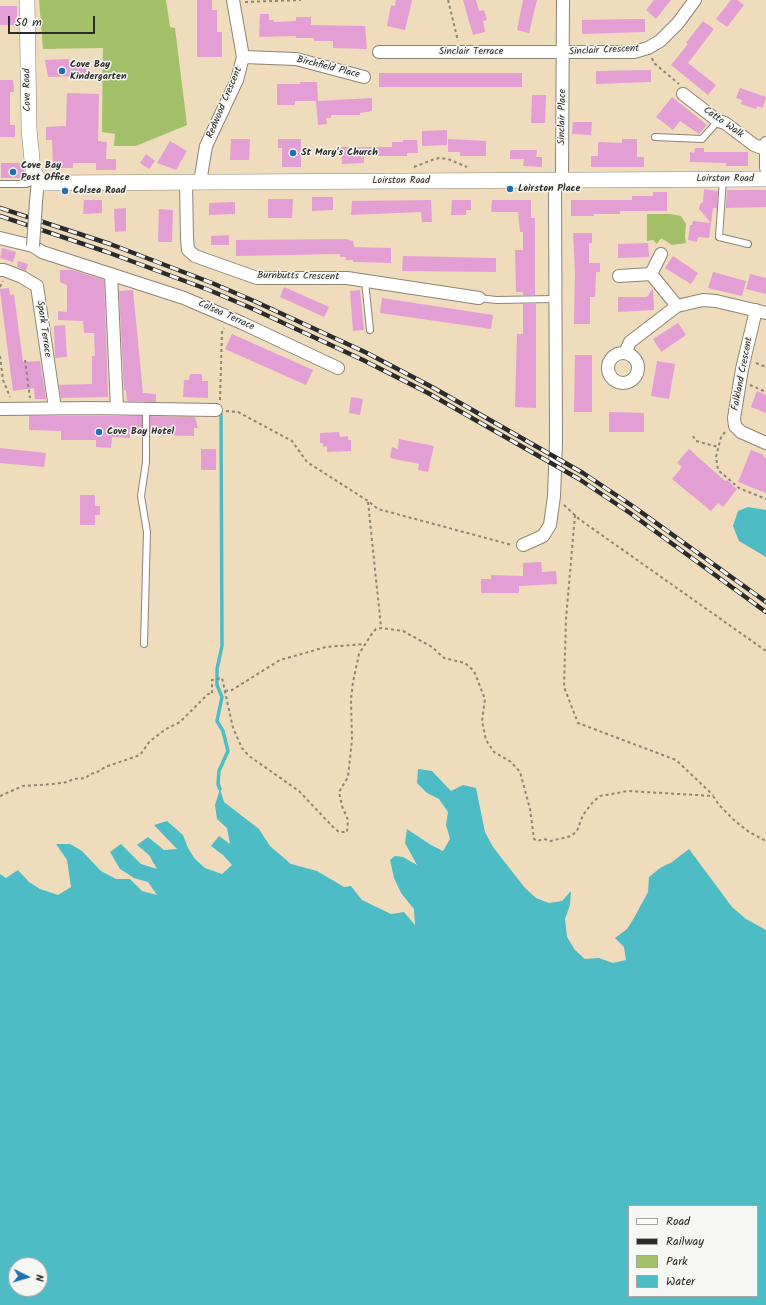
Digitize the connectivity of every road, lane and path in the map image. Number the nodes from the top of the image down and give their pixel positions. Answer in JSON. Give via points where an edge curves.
{"nodes":[{"id":1,"x":27,"y":0,"type":"edge"},
{"id":2,"x":301,"y":0,"type":"edge"},
{"id":3,"x":448,"y":0,"type":"edge"},
{"id":4,"x":563,"y":0,"type":"edge"},
{"id":5,"x":695,"y":0,"type":"edge"},
{"id":6,"x":233,"y":1,"type":"edge"},
{"id":7,"x":648,"y":48,"type":"junction"},
{"id":8,"x":379,"y":52,"type":"dead end"},
{"id":9,"x":461,"y":52,"type":"junction"},
{"id":10,"x":563,"y":53,"type":"junction"},
{"id":11,"x":244,"y":57,"type":"junction"},
{"id":12,"x":364,"y":77,"type":"dead end"},
{"id":13,"x":683,"y":94,"type":"joint"},
{"id":14,"x":718,"y":121,"type":"junction"},
{"id":15,"x":655,"y":137,"type":"dead end"},
{"id":16,"x":765,"y":146,"type":"edge"},
{"id":17,"x":766,"y":168,"type":"edge"},
{"id":18,"x":38,"y":179,"type":"junction"},
{"id":19,"x":723,"y":179,"type":"junction"},
{"id":20,"x":766,"y":179,"type":"edge"},
{"id":21,"x":560,"y":180,"type":"junction"},
{"id":22,"x":193,"y":182,"type":"junction"},
{"id":23,"x":0,"y":184,"type":"edge"},
{"id":24,"x":0,"y":238,"type":"edge"},
{"id":25,"x":748,"y":244,"type":"dead end"},
{"id":26,"x":33,"y":246,"type":"junction"},
{"id":27,"x":661,"y":254,"type":"dead end"},
{"id":28,"x":2,"y":270,"type":"edge"},
{"id":29,"x":111,"y":274,"type":"junction"},
{"id":30,"x":651,"y":274,"type":"junction"},
{"id":31,"x":618,"y":276,"type":"dead end"},
{"id":32,"x":365,"y":281,"type":"junction"},
{"id":33,"x":479,"y":298,"type":"joint"},
{"id":34,"x":555,"y":299,"type":"junction"},
{"id":35,"x":677,"y":306,"type":"junction"},
{"id":36,"x":761,"y":312,"type":"edge"},
{"id":37,"x":230,"y":317,"type":"junction"},
{"id":38,"x":370,"y":330,"type":"dead end"},
{"id":39,"x":625,"y":353,"type":"dead end"},
{"id":40,"x":0,"y":356,"type":"edge"},
{"id":41,"x":25,"y":360,"type":"dead end"},
{"id":42,"x":750,"y":360,"type":"dead end"},
{"id":43,"x":766,"y":367,"type":"edge"},
{"id":44,"x":338,"y":368,"type":"dead end"},
{"id":45,"x":745,"y":383,"type":"dead end"},
{"id":46,"x":766,"y":390,"type":"edge"},
{"id":47,"x":5,"y":408,"type":"edge"},
{"id":48,"x":31,"y":408,"type":"junction"},
{"id":49,"x":55,"y":408,"type":"junction"},
{"id":50,"x":117,"y":408,"type":"junction"},
{"id":51,"x":146,"y":409,"type":"junction"},
{"id":52,"x":216,"y":410,"type":"junction"},
{"id":53,"x":735,"y":426,"type":"junction"},
{"id":54,"x":693,"y":436,"type":"dead end"},
{"id":55,"x":766,"y":443,"type":"edge"},
{"id":56,"x":718,"y":447,"type":"junction"},
{"id":57,"x":554,"y":494,"type":"junction"},
{"id":58,"x":766,"y":499,"type":"edge"},
{"id":59,"x":368,"y":501,"type":"junction"},
{"id":60,"x":575,"y":515,"type":"junction"},
{"id":61,"x":523,"y":545,"type":"joint"},
{"id":62,"x":381,"y":628,"type":"junction"},
{"id":63,"x":144,"y":644,"type":"dead end"},
{"id":64,"x":366,"y":644,"type":"junction"},
{"id":65,"x":766,"y":651,"type":"edge"},
{"id":66,"x":225,"y":691,"type":"junction"},
{"id":67,"x":0,"y":796,"type":"edge"},
{"id":68,"x":713,"y":796,"type":"junction"},
{"id":69,"x":766,"y":841,"type":"edge"}],
"edges":[{"from":1,"to":18,"type":"street","name":"Cove Road","via":[[29,129],[33,170]]},
{"from":2,"to":6,"type":"path"},
{"from":3,"to":9,"type":"path"},
{"from":4,"to":10,"type":"street","name":"Sinclair Place"},
{"from":5,"to":7,"type":"street","name":"Sinclair Crescent","via":[[678,23],[660,41]]},
{"from":6,"to":11,"type":"street","name":"Redwood Crescent"},
{"from":7,"to":10,"type":"street","name":"Sinclair Crescent","via":[[634,52]]},
{"from":7,"to":13,"type":"path","via":[[654,63],[686,89]]},
{"from":8,"to":9,"type":"street","name":"Sinclair Terrace"},
{"from":9,"to":10,"type":"street","name":"Sinclair Terrace"},
{"from":10,"to":21,"type":"street","name":"Sinclair Place"},
{"from":11,"to":12,"type":"street","name":"Birchfield Place","via":[[296,59]]},
{"from":11,"to":22,"type":"street","name":"Redwood Crescent","via":[[237,80],[206,146]]},
{"from":13,"to":14,"type":"street","name":"Catto Walk"},
{"from":14,"to":15,"type":"lane","via":[[702,139]]},
{"from":14,"to":16,"type":"street","name":"Catto Walk","via":[[725,123],[754,145]]},
{"from":16,"to":17,"type":"street"},
{"from":18,"to":22,"type":"street","name":"Loirston Road","via":[[49,184]]},
{"from":18,"to":23,"type":"lane","via":[[26,184]]},
{"from":18,"to":26,"type":"street","bridge":true},
{"from":19,"to":20,"type":"street","name":"Loirston Road"},
{"from":19,"to":21,"type":"street","name":"Loirston Road"},
{"from":19,"to":25,"type":"lane","via":[[719,237]]},
{"from":21,"to":22,"type":"street","name":"Loirston Road"},
{"from":21,"to":34,"type":"street","via":[[555,188]]},
{"from":22,"to":32,"type":"street","name":"Burnbutts Crescent","via":[[187,238],[188,250],[195,256],[257,278],[347,278]]},
{"from":24,"to":26,"type":"street"},
{"from":26,"to":29,"type":"street","via":[[42,252]]},
{"from":27,"to":30,"type":"street"},
{"from":28,"to":49,"type":"street","name":"Spark Terrace","via":[[37,286]]},
{"from":29,"to":37,"type":"street","name":"Colsea Terrace","via":[[184,298]]},
{"from":29,"to":50,"type":"street"},
{"from":30,"to":31,"type":"street"},
{"from":30,"to":35,"type":"street"},
{"from":32,"to":33,"type":"street","name":"Burnbutts Crescent"},
{"from":32,"to":38,"type":"lane"},
{"from":33,"to":34,"type":"lane"},
{"from":34,"to":57,"type":"street"},
{"from":35,"to":36,"type":"street","via":[[703,300]]},
{"from":35,"to":39,"type":"street","via":[[630,342]]},
{"from":36,"to":53,"type":"street","name":"Falkland Crescent","via":[[742,369]]},
{"from":37,"to":44,"type":"street","name":"Colsea Terrace"},
{"from":37,"to":52,"type":"path","via":[[222,332],[221,398]]},
{"from":40,"to":47,"type":"path","via":[[3,380],[10,396]]},
{"from":41,"to":48,"type":"path"},
{"from":42,"to":43,"type":"path"},
{"from":45,"to":46,"type":"path"},
{"from":47,"to":48,"type":"street"},
{"from":48,"to":49,"type":"street"},
{"from":49,"to":50,"type":"street"},
{"from":50,"to":51,"type":"street"},
{"from":51,"to":52,"type":"street"},
{"from":51,"to":63,"type":"lane","via":[[146,462],[141,496],[147,532]]},
{"from":52,"to":59,"type":"path","via":[[238,412],[292,441],[307,462]]},
{"from":53,"to":55,"type":"street","via":[[741,432]]},
{"from":53,"to":56,"type":"path","via":[[726,430]]},
{"from":54,"to":56,"type":"path","via":[[696,441]]},
{"from":56,"to":58,"type":"path","via":[[716,464],[721,474],[739,488]]},
{"from":57,"to":60,"type":"path"},
{"from":57,"to":61,"type":"street","via":[[550,525],[543,536]]},
{"from":59,"to":61,"type":"path","via":[[378,510],[516,546]]},
{"from":59,"to":62,"type":"path"},
{"from":60,"to":65,"type":"path"},
{"from":60,"to":68,"type":"path","via":[[566,619],[564,687],[578,723],[676,760]]},
{"from":62,"to":64,"type":"path","via":[[370,635]]},
{"from":62,"to":68,"type":"path","via":[[403,631],[432,647],[444,658],[465,663],[474,671],[485,700],[482,721],[486,740],[494,752],[511,762],[520,772],[530,809],[534,839],[537,841],[551,841],[571,836],[577,831],[583,815],[593,802],[600,796],[615,792]]},
{"from":64,"to":66,"type":"path","via":[[326,647],[280,660],[232,690]]},
{"from":64,"to":66,"type":"path","via":[[359,654],[352,682],[352,740],[348,776],[339,792],[348,820],[347,832],[343,833],[333,827],[299,791],[242,748],[233,728]]},
{"from":66,"to":67,"type":"path","via":[[222,678],[212,680],[212,694],[208,694],[180,722],[150,741],[140,755],[130,760],[90,774],[86,778],[23,786]]},
{"from":68,"to":69,"type":"path","via":[[719,806],[735,821]]}]}
